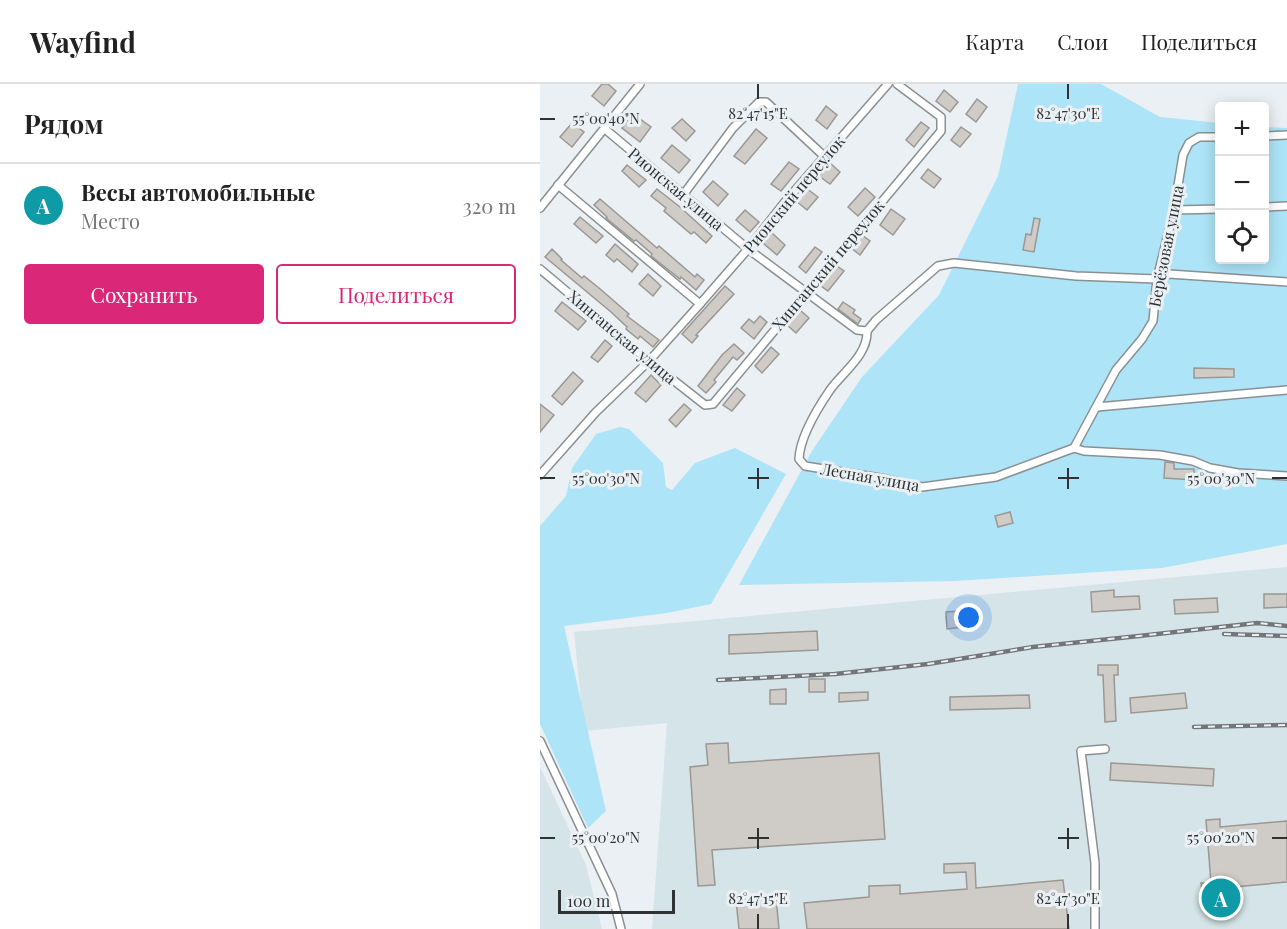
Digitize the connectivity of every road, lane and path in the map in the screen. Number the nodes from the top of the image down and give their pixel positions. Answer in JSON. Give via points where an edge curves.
{"nodes":[{"id":1,"x":640,"y":84,"type":"edge"},
{"id":2,"x":888,"y":84,"type":"edge"},
{"id":3,"x":897,"y":84,"type":"edge"},
{"id":4,"x":605,"y":129,"type":"junction"},
{"id":5,"x":1269,"y":135,"type":"edge"},
{"id":6,"x":1287,"y":135,"type":"edge"},
{"id":7,"x":1215,"y":137,"type":"edge"},
{"id":8,"x":825,"y":157,"type":"junction"},
{"id":9,"x":558,"y":186,"type":"junction"},
{"id":10,"x":683,"y":195,"type":"junction"},
{"id":11,"x":1287,"y":206,"type":"edge"},
{"id":12,"x":1269,"y":207,"type":"edge"},
{"id":13,"x":540,"y":208,"type":"edge"},
{"id":14,"x":1215,"y":208,"type":"edge"},
{"id":15,"x":1174,"y":210,"type":"junction"},
{"id":16,"x":748,"y":249,"type":"junction"},
{"id":17,"x":540,"y":269,"type":"edge"},
{"id":18,"x":1158,"y":279,"type":"junction"},
{"id":19,"x":1287,"y":282,"type":"edge"},
{"id":20,"x":804,"y":292,"type":"junction"},
{"id":21,"x":700,"y":304,"type":"junction"},
{"id":22,"x":867,"y":331,"type":"junction"},
{"id":23,"x":649,"y":360,"type":"junction"},
{"id":24,"x":1287,"y":390,"type":"edge"},
{"id":25,"x":705,"y":405,"type":"joint"},
{"id":26,"x":1097,"y":407,"type":"junction"},
{"id":27,"x":1074,"y":448,"type":"junction"},
{"id":28,"x":540,"y":475,"type":"edge"},
{"id":29,"x":1287,"y":476,"type":"edge"},
{"id":30,"x":540,"y":741,"type":"edge"},
{"id":31,"x":1105,"y":749,"type":"dead end"},
{"id":32,"x":621,"y":929,"type":"edge"},
{"id":33,"x":1095,"y":929,"type":"edge"}],
"edges":[{"from":1,"to":4,"type":"street"},
{"from":2,"to":8,"type":"street","name":"Рионский переулок"},
{"from":3,"to":20,"type":"street","name":"Хинганский переулок","via":[[941,117],[941,131]]},
{"from":4,"to":9,"type":"street"},
{"from":4,"to":10,"type":"street","name":"Рионская улица"},
{"from":5,"to":6,"type":"street"},
{"from":7,"to":15,"type":"street","name":"Берёзовая улица","via":[[1199,137],[1189,143],[1183,155]]},
{"from":8,"to":10,"type":"street","via":[[766,102],[759,102],[733,128]]},
{"from":8,"to":16,"type":"street","name":"Рионский переулок"},
{"from":9,"to":13,"type":"street"},
{"from":9,"to":21,"type":"street"},
{"from":10,"to":16,"type":"street","name":"Рионская улица"},
{"from":11,"to":12,"type":"street"},
{"from":14,"to":15,"type":"street"},
{"from":15,"to":18,"type":"street","name":"Берёзовая улица"},
{"from":16,"to":20,"type":"street","name":"Рионская улица"},
{"from":16,"to":21,"type":"street","name":"Рионский переулок"},
{"from":17,"to":23,"type":"street","name":"Хинганская улица"},
{"from":18,"to":19,"type":"street","via":[[1169,274]]},
{"from":18,"to":22,"type":"street","via":[[1076,276],[954,263],[938,266]]},
{"from":18,"to":26,"type":"street","name":"Берёзовая улица","via":[[1153,321],[1116,370]]},
{"from":20,"to":22,"type":"street","name":"Рионская улица","via":[[847,324]]},
{"from":20,"to":25,"type":"street","name":"Хинганский переулок","via":[[713,404]]},
{"from":21,"to":23,"type":"street","name":"Рионский переулок"},
{"from":22,"to":27,"type":"street","name":"Лесная улица","via":[[862,352],[830,391],[808,428],[799,449],[799,459],[805,466],[922,487],[996,477]]},
{"from":23,"to":25,"type":"street","name":"Хинганская улица"},
{"from":23,"to":28,"type":"street","name":"Рионский переулок"},
{"from":24,"to":26,"type":"street"},
{"from":26,"to":27,"type":"street","name":"Берёзовая улица"},
{"from":27,"to":29,"type":"street","name":"Лесная улица","via":[[1160,455],[1210,468]]},
{"from":30,"to":32,"type":"street","via":[[612,894]]},
{"from":31,"to":33,"type":"street","via":[[1081,751],[1095,863]]}]}
